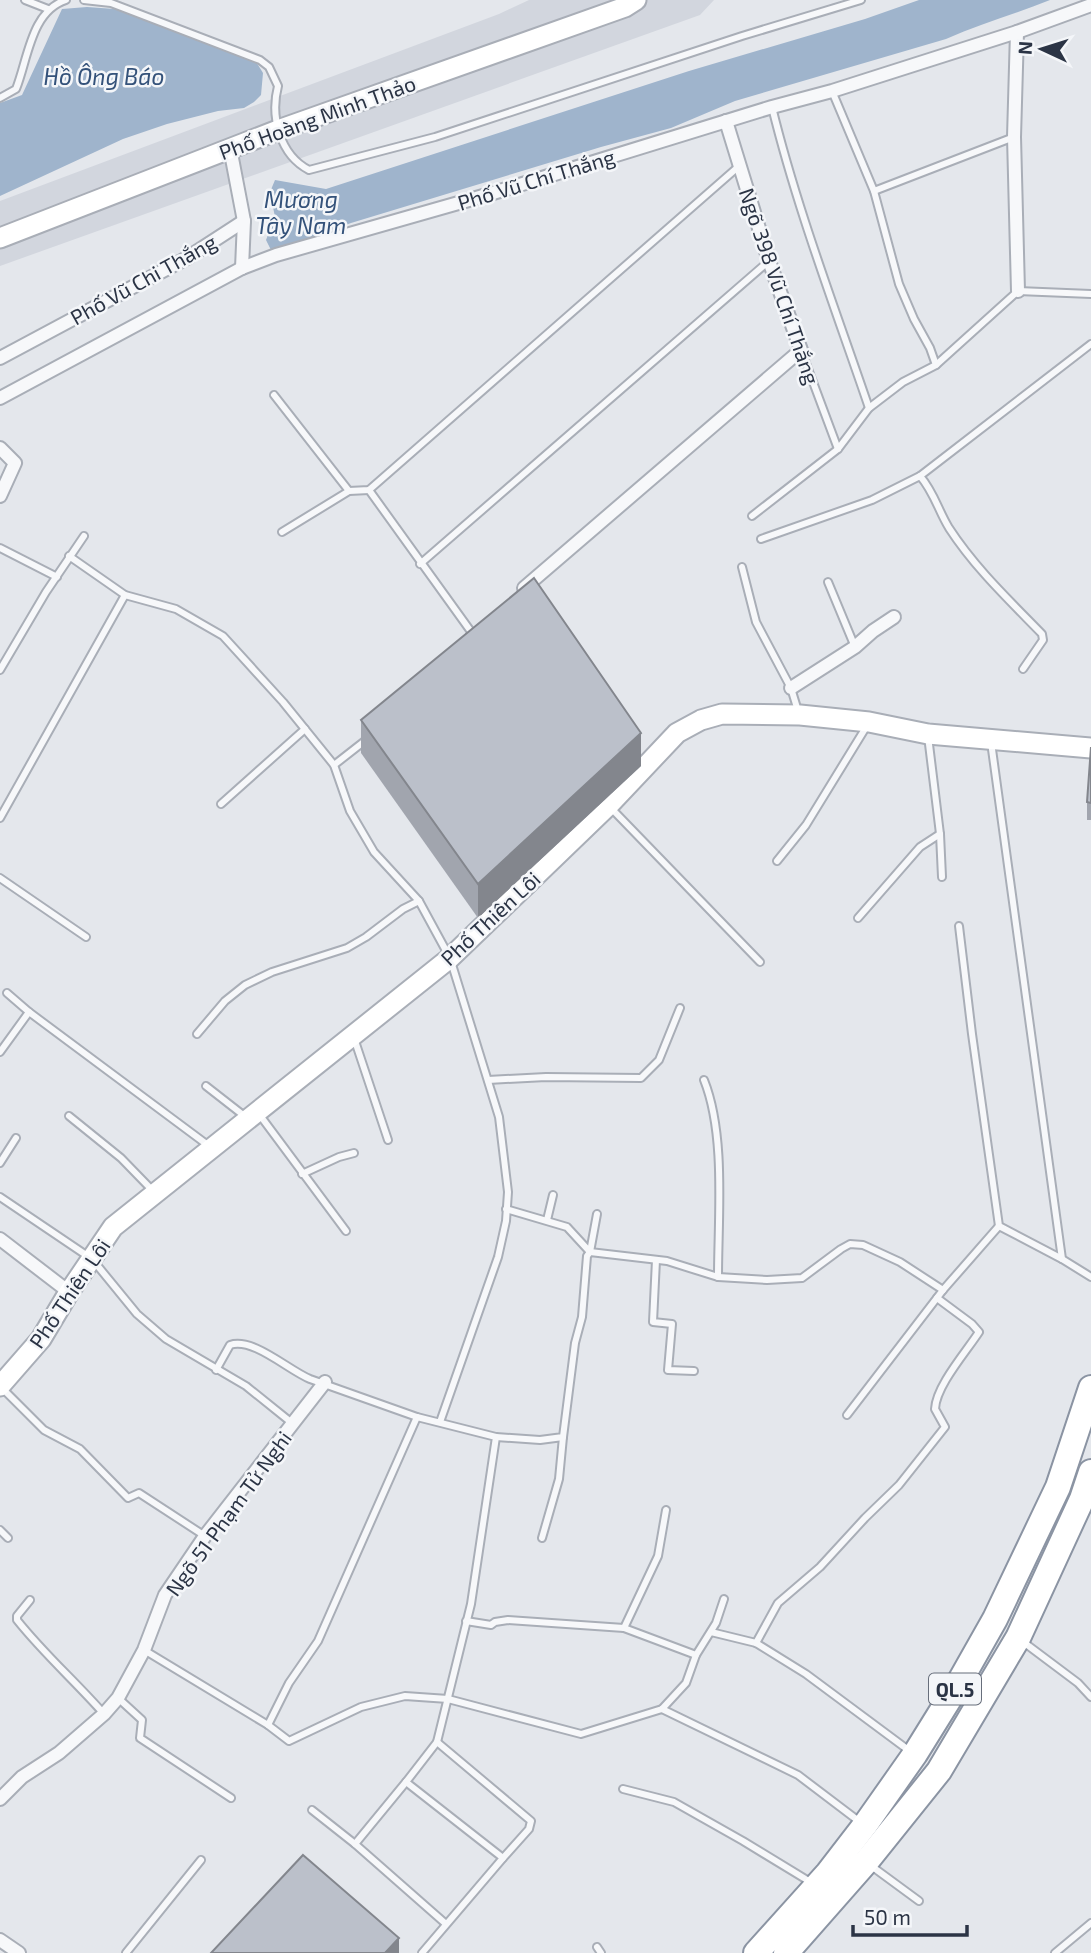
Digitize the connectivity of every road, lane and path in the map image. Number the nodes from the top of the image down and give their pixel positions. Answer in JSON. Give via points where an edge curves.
{"nodes":[{"id":1,"x":25,"y":0,"type":"edge"},
{"id":2,"x":66,"y":0,"type":"edge"},
{"id":3,"x":84,"y":0,"type":"edge"},
{"id":4,"x":636,"y":0,"type":"edge"},
{"id":5,"x":861,"y":0,"type":"edge"},
{"id":6,"x":1091,"y":5,"type":"edge"},
{"id":7,"x":48,"y":9,"type":"junction"},
{"id":8,"x":1017,"y":32,"type":"junction"},
{"id":9,"x":832,"y":91,"type":"junction"},
{"id":10,"x":0,"y":98,"type":"edge"},
{"id":11,"x":772,"y":107,"type":"junction"},
{"id":12,"x":726,"y":121,"type":"junction"},
{"id":13,"x":278,"y":130,"type":"junction"},
{"id":14,"x":1014,"y":137,"type":"junction"},
{"id":15,"x":230,"y":148,"type":"junction"},
{"id":16,"x":739,"y":166,"type":"junction"},
{"id":17,"x":874,"y":191,"type":"junction"},
{"id":18,"x":244,"y":221,"type":"junction"},
{"id":19,"x":0,"y":238,"type":"edge"},
{"id":20,"x":769,"y":261,"type":"junction"},
{"id":21,"x":242,"y":268,"type":"junction"},
{"id":22,"x":1018,"y":291,"type":"junction"},
{"id":23,"x":1091,"y":294,"type":"edge"},
{"id":24,"x":1091,"y":344,"type":"edge"},
{"id":25,"x":800,"y":350,"type":"junction"},
{"id":26,"x":0,"y":358,"type":"edge"},
{"id":27,"x":936,"y":365,"type":"junction"},
{"id":28,"x":274,"y":396,"type":"dead end"},
{"id":29,"x":0,"y":398,"type":"edge"},
{"id":30,"x":869,"y":408,"type":"junction"},
{"id":31,"x":0,"y":448,"type":"edge"},
{"id":32,"x":838,"y":449,"type":"junction"},
{"id":33,"x":920,"y":476,"type":"junction"},
{"id":34,"x":369,"y":490,"type":"junction"},
{"id":35,"x":349,"y":491,"type":"junction"},
{"id":36,"x":0,"y":496,"type":"edge"},
{"id":37,"x":752,"y":516,"type":"dead end"},
{"id":38,"x":282,"y":532,"type":"dead end"},
{"id":39,"x":84,"y":536,"type":"dead end"},
{"id":40,"x":761,"y":539,"type":"dead end"},
{"id":41,"x":0,"y":548,"type":"edge"},
{"id":42,"x":69,"y":556,"type":"junction"},
{"id":43,"x":420,"y":564,"type":"junction"},
{"id":44,"x":742,"y":567,"type":"dead end"},
{"id":45,"x":57,"y":577,"type":"junction"},
{"id":46,"x":828,"y":582,"type":"dead end"},
{"id":47,"x":125,"y":595,"type":"junction"},
{"id":48,"x":515,"y":597,"type":"edge"},
{"id":49,"x":894,"y":617,"type":"dead end"},
{"id":50,"x":483,"y":624,"type":"edge"},
{"id":51,"x":468,"y":638,"type":"joint"},
{"id":52,"x":856,"y":647,"type":"junction"},
{"id":53,"x":1023,"y":669,"type":"dead end"},
{"id":54,"x":0,"y":670,"type":"edge"},
{"id":55,"x":791,"y":688,"type":"junction"},
{"id":56,"x":800,"y":715,"type":"junction"},
{"id":57,"x":869,"y":722,"type":"junction"},
{"id":58,"x":305,"y":729,"type":"junction"},
{"id":59,"x":376,"y":732,"type":"edge"},
{"id":60,"x":928,"y":734,"type":"junction"},
{"id":61,"x":991,"y":740,"type":"junction"},
{"id":62,"x":1091,"y":748,"type":"edge"},
{"id":63,"x":334,"y":765,"type":"junction"},
{"id":64,"x":221,"y":804,"type":"dead end"},
{"id":65,"x":608,"y":806,"type":"junction"},
{"id":66,"x":0,"y":818,"type":"edge"},
{"id":67,"x":940,"y":834,"type":"junction"},
{"id":68,"x":777,"y":861,"type":"dead end"},
{"id":69,"x":942,"y":877,"type":"dead end"},
{"id":70,"x":0,"y":878,"type":"edge"},
{"id":71,"x":419,"y":901,"type":"junction"},
{"id":72,"x":858,"y":918,"type":"dead end"},
{"id":73,"x":959,"y":926,"type":"dead end"},
{"id":74,"x":86,"y":937,"type":"dead end"},
{"id":75,"x":450,"y":958,"type":"junction"},
{"id":76,"x":760,"y":962,"type":"dead end"},
{"id":77,"x":7,"y":993,"type":"dead end"},
{"id":78,"x":680,"y":1008,"type":"dead end"},
{"id":79,"x":29,"y":1012,"type":"junction"},
{"id":80,"x":197,"y":1034,"type":"dead end"},
{"id":81,"x":353,"y":1036,"type":"junction"},
{"id":82,"x":0,"y":1052,"type":"edge"},
{"id":83,"x":488,"y":1080,"type":"junction"},
{"id":84,"x":704,"y":1080,"type":"dead end"},
{"id":85,"x":206,"y":1086,"type":"dead end"},
{"id":86,"x":69,"y":1116,"type":"dead end"},
{"id":87,"x":253,"y":1116,"type":"junction"},
{"id":88,"x":16,"y":1138,"type":"dead end"},
{"id":89,"x":388,"y":1140,"type":"dead end"},
{"id":90,"x":212,"y":1149,"type":"junction"},
{"id":91,"x":354,"y":1153,"type":"dead end"},
{"id":92,"x":0,"y":1163,"type":"edge"},
{"id":93,"x":302,"y":1174,"type":"junction"},
{"id":94,"x":156,"y":1194,"type":"junction"},
{"id":95,"x":553,"y":1195,"type":"dead end"},
{"id":96,"x":0,"y":1197,"type":"edge"},
{"id":97,"x":506,"y":1209,"type":"junction"},
{"id":98,"x":597,"y":1214,"type":"dead end"},
{"id":99,"x":547,"y":1220,"type":"junction"},
{"id":100,"x":999,"y":1226,"type":"junction"},
{"id":101,"x":346,"y":1231,"type":"dead end"},
{"id":102,"x":0,"y":1238,"type":"edge"},
{"id":103,"x":590,"y":1252,"type":"junction"},
{"id":104,"x":92,"y":1259,"type":"junction"},
{"id":105,"x":1062,"y":1259,"type":"junction"},
{"id":106,"x":656,"y":1260,"type":"junction"},
{"id":107,"x":718,"y":1277,"type":"junction"},
{"id":108,"x":1091,"y":1277,"type":"edge"},
{"id":109,"x":943,"y":1290,"type":"junction"},
{"id":110,"x":69,"y":1292,"type":"junction"},
{"id":111,"x":937,"y":1298,"type":"junction"},
{"id":112,"x":216,"y":1370,"type":"junction"},
{"id":113,"x":694,"y":1371,"type":"dead end"},
{"id":114,"x":325,"y":1382,"type":"junction"},
{"id":115,"x":0,"y":1386,"type":"edge"},
{"id":116,"x":1091,"y":1388,"type":"edge"},
{"id":117,"x":847,"y":1415,"type":"dead end"},
{"id":118,"x":417,"y":1418,"type":"junction"},
{"id":119,"x":440,"y":1422,"type":"junction"},
{"id":120,"x":293,"y":1424,"type":"junction"},
{"id":121,"x":496,"y":1437,"type":"junction"},
{"id":122,"x":563,"y":1437,"type":"junction"},
{"id":123,"x":1091,"y":1472,"type":"edge"},
{"id":124,"x":666,"y":1510,"type":"dead end"},
{"id":125,"x":0,"y":1530,"type":"edge"},
{"id":126,"x":205,"y":1536,"type":"junction"},
{"id":127,"x":8,"y":1538,"type":"dead end"},
{"id":128,"x":542,"y":1538,"type":"dead end"},
{"id":129,"x":724,"y":1599,"type":"dead end"},
{"id":130,"x":30,"y":1600,"type":"dead end"},
{"id":131,"x":466,"y":1622,"type":"junction"},
{"id":132,"x":625,"y":1628,"type":"junction"},
{"id":133,"x":711,"y":1632,"type":"junction"},
{"id":134,"x":1018,"y":1638,"type":"junction"},
{"id":135,"x":757,"y":1643,"type":"junction"},
{"id":136,"x":144,"y":1650,"type":"junction"},
{"id":137,"x":696,"y":1655,"type":"junction"},
{"id":138,"x":1091,"y":1696,"type":"edge"},
{"id":139,"x":118,"y":1698,"type":"junction"},
{"id":140,"x":447,"y":1699,"type":"junction"},
{"id":141,"x":662,"y":1709,"type":"junction"},
{"id":142,"x":104,"y":1714,"type":"junction"},
{"id":143,"x":268,"y":1725,"type":"junction"},
{"id":144,"x":437,"y":1742,"type":"junction"},
{"id":145,"x":915,"y":1754,"type":"junction"},
{"id":146,"x":406,"y":1782,"type":"junction"},
{"id":147,"x":623,"y":1789,"type":"dead end"},
{"id":148,"x":231,"y":1798,"type":"dead end"},
{"id":149,"x":0,"y":1799,"type":"edge"},
{"id":150,"x":312,"y":1810,"type":"dead end"},
{"id":151,"x":864,"y":1825,"type":"junction"},
{"id":152,"x":355,"y":1843,"type":"junction"},
{"id":153,"x":503,"y":1858,"type":"junction"},
{"id":154,"x":201,"y":1860,"type":"dead end"},
{"id":155,"x":866,"y":1862,"type":"junction"},
{"id":156,"x":817,"y":1885,"type":"junction"},
{"id":157,"x":919,"y":1901,"type":"dead end"},
{"id":158,"x":1091,"y":1923,"type":"edge"},
{"id":159,"x":446,"y":1924,"type":"junction"},
{"id":160,"x":0,"y":1940,"type":"edge"},
{"id":161,"x":19,"y":1953,"type":"edge"},
{"id":162,"x":126,"y":1953,"type":"edge"},
{"id":163,"x":422,"y":1953,"type":"edge"},
{"id":164,"x":756,"y":1953,"type":"edge"},
{"id":165,"x":786,"y":1953,"type":"edge"},
{"id":166,"x":1055,"y":1953,"type":"edge"}],
"edges":[{"from":1,"to":7,"type":"lane"},
{"from":2,"to":7,"type":"lane"},
{"from":3,"to":13,"type":"lane","via":[[111,4],[260,60],[278,86]]},
{"from":4,"to":13,"type":"main road","name":"Phố Hoàng Minh Thảo"},
{"from":5,"to":13,"type":"lane","via":[[435,137],[309,170],[287,152]]},
{"from":6,"to":8,"type":"street","name":"Phố Vũ Chí Thắng"},
{"from":7,"to":10,"type":"lane","via":[[40,17],[16,89]]},
{"from":8,"to":9,"type":"street","name":"Phố Vũ Chí Thắng"},
{"from":8,"to":14,"type":"street"},
{"from":9,"to":11,"type":"street","name":"Phố Vũ Chí Thắng"},
{"from":9,"to":17,"type":"lane"},
{"from":11,"to":12,"type":"street","name":"Phố Vũ Chí Thắng"},
{"from":11,"to":30,"type":"lane"},
{"from":12,"to":16,"type":"street","name":"Ngõ 398 Vũ Chí Thắng"},
{"from":12,"to":21,"type":"street","name":"Phố Vũ Chí Thắng"},
{"from":13,"to":15,"type":"main road","name":"Phố Hoàng Minh Thảo"},
{"from":14,"to":17,"type":"lane"},
{"from":14,"to":22,"type":"street"},
{"from":15,"to":18,"type":"street"},
{"from":15,"to":19,"type":"main road","name":"Phố Hoàng Minh Thảo"},
{"from":16,"to":20,"type":"street","name":"Ngõ 398 Vũ Chí Thắng"},
{"from":16,"to":34,"type":"lane"},
{"from":17,"to":27,"type":"lane","via":[[899,284]]},
{"from":18,"to":21,"type":"street","name":"Phố Vũ Chi Thắng"},
{"from":18,"to":26,"type":"street","name":"Phố Vũ Chi Thắng","via":[[187,258]]},
{"from":20,"to":25,"type":"street","name":"Ngõ 398 Vũ Chí Thắng"},
{"from":20,"to":43,"type":"lane"},
{"from":21,"to":29,"type":"street","name":"Phố Vũ Chí Thắng"},
{"from":22,"to":23,"type":"lane"},
{"from":22,"to":27,"type":"lane"},
{"from":24,"to":33,"type":"lane"},
{"from":25,"to":32,"type":"lane","name":"Ngõ 398 Vũ Chí Thắng"},
{"from":25,"to":48,"type":"street"},
{"from":27,"to":30,"type":"lane","via":[[903,382]]},
{"from":28,"to":35,"type":"lane"},
{"from":30,"to":32,"type":"lane"},
{"from":31,"to":36,"type":"street","via":[[15,463]]},
{"from":32,"to":37,"type":"lane"},
{"from":33,"to":40,"type":"lane","via":[[872,500]]},
{"from":33,"to":53,"type":"lane","via":[[932,490],[948,527],[987,579],[1042,634],[1044,640]]},
{"from":34,"to":35,"type":"lane"},
{"from":34,"to":43,"type":"lane"},
{"from":35,"to":38,"type":"lane"},
{"from":39,"to":42,"type":"lane"},
{"from":41,"to":45,"type":"lane"},
{"from":42,"to":45,"type":"lane"},
{"from":42,"to":47,"type":"lane"},
{"from":43,"to":51,"type":"lane"},
{"from":44,"to":55,"type":"lane","via":[[756,622]]},
{"from":45,"to":54,"type":"lane"},
{"from":46,"to":52,"type":"lane"},
{"from":47,"to":58,"type":"lane","via":[[176,609],[223,636]]},
{"from":47,"to":66,"type":"lane"},
{"from":49,"to":52,"type":"street"},
{"from":50,"to":51,"type":"street"},
{"from":52,"to":55,"type":"street"},
{"from":55,"to":56,"type":"lane"},
{"from":56,"to":57,"type":"main road","name":"Phố Thiên Lôi"},
{"from":56,"to":65,"type":"main road","name":"Phố Thiên Lôi","via":[[722,714],[701,720],[677,733]]},
{"from":57,"to":60,"type":"main road","name":"Phố Thiên Lôi"},
{"from":57,"to":68,"type":"lane","via":[[806,825]]},
{"from":58,"to":63,"type":"lane"},
{"from":58,"to":64,"type":"lane"},
{"from":59,"to":63,"type":"lane"},
{"from":60,"to":61,"type":"main road","name":"Phố Thiên Lôi"},
{"from":60,"to":67,"type":"lane"},
{"from":61,"to":62,"type":"main road","name":"Phố Thiên Lôi"},
{"from":61,"to":105,"type":"lane"},
{"from":63,"to":71,"type":"lane","via":[[350,811],[374,852]]},
{"from":65,"to":75,"type":"main road","name":"Phố Thiên Lôi"},
{"from":65,"to":76,"type":"lane"},
{"from":67,"to":69,"type":"lane"},
{"from":67,"to":72,"type":"lane","via":[[920,847]]},
{"from":70,"to":74,"type":"lane"},
{"from":71,"to":75,"type":"lane"},
{"from":71,"to":80,"type":"lane","via":[[346,948],[245,985]]},
{"from":73,"to":100,"type":"lane"},
{"from":75,"to":81,"type":"main road","name":"Phố Thiên Lôi"},
{"from":75,"to":83,"type":"lane"},
{"from":77,"to":79,"type":"lane"},
{"from":78,"to":83,"type":"lane","via":[[659,1059],[641,1078]]},
{"from":79,"to":82,"type":"lane"},
{"from":79,"to":90,"type":"lane"},
{"from":81,"to":87,"type":"main road","name":"Phố Thiên Lôi"},
{"from":81,"to":89,"type":"lane"},
{"from":83,"to":97,"type":"lane","via":[[499,1117]]},
{"from":84,"to":107,"type":"lane","via":[[717,1141]]},
{"from":85,"to":87,"type":"lane"},
{"from":86,"to":94,"type":"lane"},
{"from":87,"to":90,"type":"main road","name":"Phố Thiên Lôi"},
{"from":87,"to":93,"type":"lane"},
{"from":88,"to":92,"type":"lane"},
{"from":90,"to":94,"type":"main road","name":"Phố Thiên Lôi"},
{"from":91,"to":93,"type":"lane"},
{"from":93,"to":101,"type":"lane"},
{"from":94,"to":104,"type":"main road","name":"Phố Thiên Lôi","via":[[113,1227]]},
{"from":95,"to":99,"type":"lane"},
{"from":96,"to":104,"type":"lane"},
{"from":97,"to":99,"type":"lane"},
{"from":97,"to":119,"type":"lane","via":[[490,1283]]},
{"from":98,"to":103,"type":"lane"},
{"from":99,"to":103,"type":"lane","via":[[567,1227]]},
{"from":100,"to":105,"type":"lane"},
{"from":100,"to":109,"type":"lane"},
{"from":102,"to":110,"type":"street"},
{"from":103,"to":106,"type":"lane"},
{"from":103,"to":122,"type":"lane"},
{"from":104,"to":110,"type":"main road","name":"Phố Thiên Lôi"},
{"from":104,"to":112,"type":"lane","via":[[153,1329]]},
{"from":105,"to":108,"type":"lane"},
{"from":106,"to":107,"type":"lane"},
{"from":106,"to":113,"type":"lane","via":[[653,1322],[672,1324],[668,1370]]},
{"from":107,"to":109,"type":"lane","via":[[802,1278],[850,1244],[900,1262]]},
{"from":109,"to":111,"type":"lane"},
{"from":110,"to":115,"type":"main road","name":"Phố Thiên Lôi","via":[[41,1339]]},
{"from":111,"to":117,"type":"lane"},
{"from":111,"to":135,"type":"lane","via":[[979,1332],[937,1398],[935,1409],[945,1427],[900,1485],[778,1603]]},
{"from":112,"to":114,"type":"lane","via":[[230,1345],[238,1342],[262,1351],[295,1373]]},
{"from":112,"to":120,"type":"lane","via":[[246,1386]]},
{"from":114,"to":118,"type":"lane"},
{"from":114,"to":120,"type":"street","name":"Ngõ 51 Phạm Tử Nghi"},
{"from":115,"to":126,"type":"lane","via":[[44,1430],[80,1449],[128,1498],[139,1493]]},
{"from":116,"to":145,"type":"highway","number":"QL.5","via":[[1058,1487],[995,1619]]},
{"from":118,"to":119,"type":"lane"},
{"from":118,"to":143,"type":"lane","via":[[323,1629]]},
{"from":119,"to":121,"type":"lane"},
{"from":120,"to":126,"type":"street","name":"Ngõ 51 Phạm Tử Nghi"},
{"from":121,"to":122,"type":"lane"},
{"from":121,"to":131,"type":"lane"},
{"from":122,"to":128,"type":"lane","via":[[559,1479]]},
{"from":123,"to":134,"type":"highway","number":"QL.5"},
{"from":124,"to":132,"type":"lane","via":[[658,1556]]},
{"from":125,"to":127,"type":"lane"},
{"from":126,"to":136,"type":"street","name":"Ngõ 51 Phạm Tử Nghi","via":[[165,1595]]},
{"from":129,"to":133,"type":"lane"},
{"from":130,"to":142,"type":"lane","via":[[17,1620]]},
{"from":131,"to":132,"type":"lane","via":[[491,1625],[508,1620]]},
{"from":131,"to":140,"type":"lane"},
{"from":132,"to":137,"type":"lane"},
{"from":133,"to":135,"type":"lane"},
{"from":133,"to":137,"type":"lane"},
{"from":134,"to":138,"type":"lane"},
{"from":134,"to":155,"type":"highway","number":"QL.5","via":[[939,1771]]},
{"from":135,"to":145,"type":"lane"},
{"from":136,"to":139,"type":"street","name":"Ngõ 51 Phạm Tử Nghi"},
{"from":136,"to":143,"type":"lane"},
{"from":137,"to":141,"type":"lane","via":[[686,1683]]},
{"from":139,"to":142,"type":"street","name":"Ngõ 51 Phạm Tử Nghi"},
{"from":139,"to":148,"type":"lane","via":[[143,1722],[139,1738]]},
{"from":140,"to":141,"type":"lane","via":[[581,1734]]},
{"from":140,"to":143,"type":"lane","via":[[405,1696],[361,1707],[289,1741]]},
{"from":140,"to":144,"type":"lane"},
{"from":141,"to":151,"type":"lane","via":[[798,1775]]},
{"from":142,"to":149,"type":"street","name":"Ngõ 51 Phạm Tử Nghi"},
{"from":144,"to":146,"type":"lane"},
{"from":144,"to":153,"type":"lane","via":[[531,1821]]},
{"from":145,"to":151,"type":"highway","number":"QL.5"},
{"from":146,"to":152,"type":"lane"},
{"from":146,"to":153,"type":"lane"},
{"from":147,"to":156,"type":"lane","via":[[674,1802]]},
{"from":150,"to":152,"type":"lane"},
{"from":151,"to":156,"type":"highway","number":"QL.5"},
{"from":152,"to":159,"type":"lane"},
{"from":153,"to":159,"type":"lane"},
{"from":154,"to":162,"type":"lane"},
{"from":155,"to":157,"type":"lane"},
{"from":155,"to":165,"type":"highway","number":"QL.5"},
{"from":156,"to":164,"type":"highway","number":"QL.5"},
{"from":158,"to":166,"type":"lane"},
{"from":159,"to":163,"type":"lane"},
{"from":160,"to":161,"type":"street"}]}
